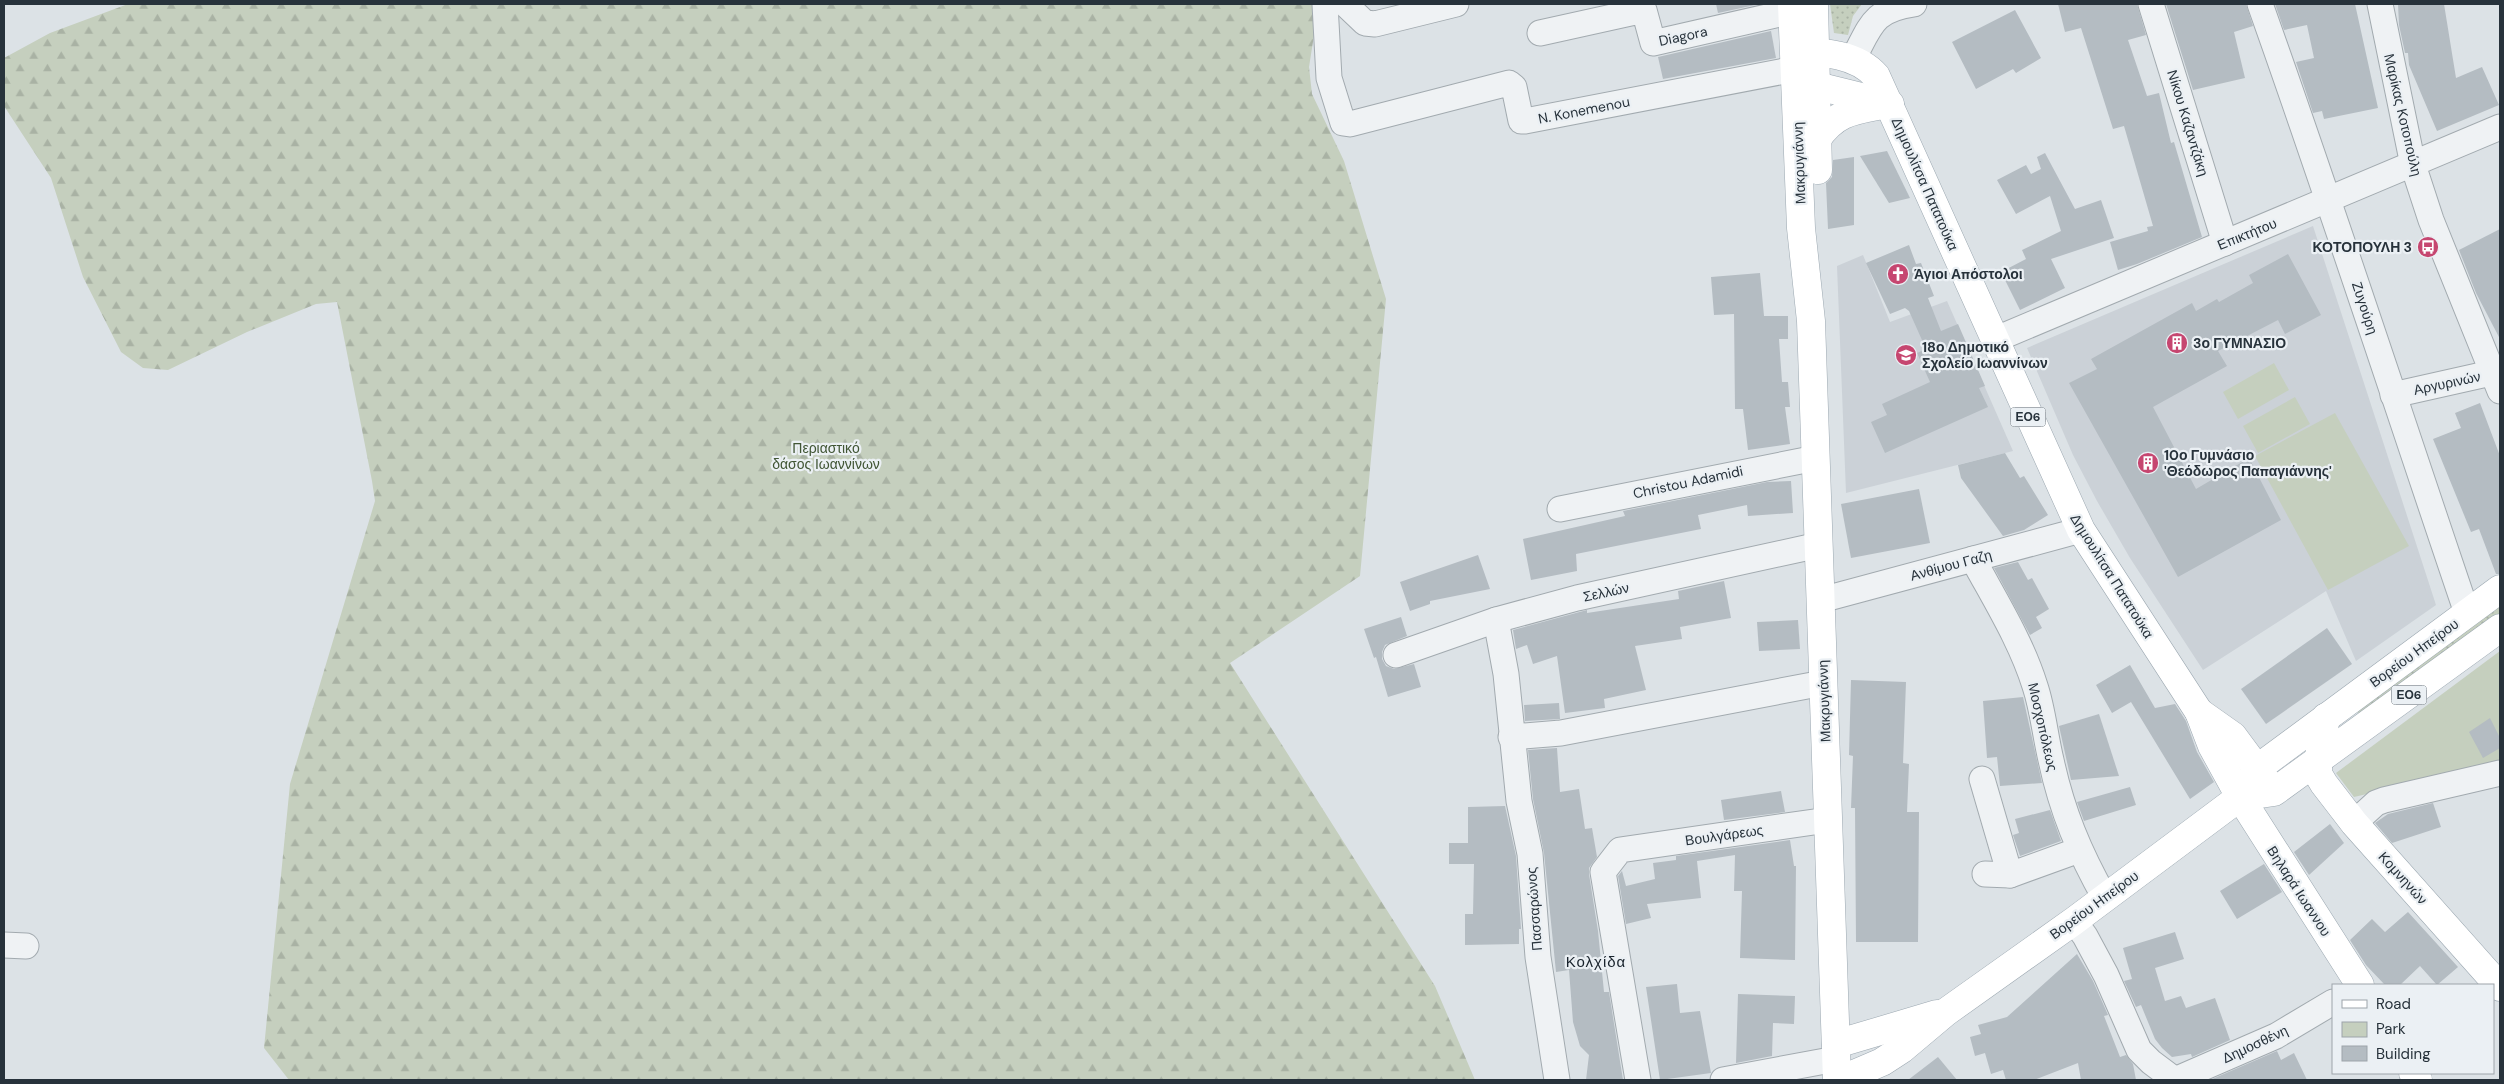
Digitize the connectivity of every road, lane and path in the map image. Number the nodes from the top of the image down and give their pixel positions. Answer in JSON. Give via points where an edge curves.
{"nodes":[{"id":1,"x":1325,"y":4,"type":"edge"},
{"id":2,"x":1345,"y":4,"type":"edge"},
{"id":3,"x":1914,"y":4,"type":"edge"},
{"id":4,"x":2151,"y":4,"type":"edge"},
{"id":5,"x":2260,"y":4,"type":"edge"},
{"id":6,"x":2380,"y":4,"type":"edge"},
{"id":7,"x":1442,"y":5,"type":"edge"},
{"id":8,"x":1800,"y":6,"type":"edge"},
{"id":9,"x":1540,"y":33,"type":"dead end"},
{"id":10,"x":1853,"y":60,"type":"junction"},
{"id":11,"x":1804,"y":68,"type":"junction"},
{"id":12,"x":1890,"y":104,"type":"junction"},
{"id":13,"x":2500,"y":127,"type":"edge"},
{"id":14,"x":1817,"y":140,"type":"junction"},
{"id":15,"x":2413,"y":165,"type":"junction"},
{"id":16,"x":2330,"y":200,"type":"junction"},
{"id":17,"x":2225,"y":243,"type":"junction"},
{"id":18,"x":1811,"y":322,"type":"junction"},
{"id":19,"x":1994,"y":340,"type":"junction"},
{"id":20,"x":2498,"y":378,"type":"edge"},
{"id":21,"x":2393,"y":395,"type":"junction"},
{"id":22,"x":1816,"y":458,"type":"junction"},
{"id":23,"x":1560,"y":509,"type":"dead end"},
{"id":24,"x":2081,"y":530,"type":"junction"},
{"id":25,"x":1819,"y":545,"type":"junction"},
{"id":26,"x":1973,"y":559,"type":"junction"},
{"id":27,"x":2500,"y":589,"type":"edge"},
{"id":28,"x":1821,"y":600,"type":"junction"},
{"id":29,"x":2467,"y":613,"type":"junction"},
{"id":30,"x":1496,"y":620,"type":"junction"},
{"id":31,"x":2500,"y":628,"type":"edge"},
{"id":32,"x":1396,"y":655,"type":"dead end"},
{"id":33,"x":1824,"y":683,"type":"junction"},
{"id":34,"x":2200,"y":712,"type":"junction"},
{"id":35,"x":2326,"y":717,"type":"junction"},
{"id":36,"x":1511,"y":737,"type":"junction"},
{"id":37,"x":2318,"y":762,"type":"junction"},
{"id":38,"x":2258,"y":768,"type":"junction"},
{"id":39,"x":2500,"y":773,"type":"edge"},
{"id":40,"x":1982,"y":779,"type":"dead end"},
{"id":41,"x":2274,"y":792,"type":"junction"},
{"id":42,"x":2240,"y":796,"type":"junction"},
{"id":43,"x":1828,"y":820,"type":"junction"},
{"id":44,"x":2354,"y":823,"type":"junction"},
{"id":45,"x":2079,"y":850,"type":"junction"},
{"id":46,"x":1985,"y":874,"type":"dead end"},
{"id":47,"x":2010,"y":874,"type":"junction"},
{"id":48,"x":2105,"y":898,"type":"junction"},
{"id":49,"x":2074,"y":921,"type":"junction"},
{"id":50,"x":2359,"y":984,"type":"edge"},
{"id":51,"x":2500,"y":988,"type":"edge"},
{"id":52,"x":2332,"y":1003,"type":"edge"},
{"id":53,"x":1946,"y":1012,"type":"junction"},
{"id":54,"x":1837,"y":1066,"type":"edge"},
{"id":55,"x":1557,"y":1080,"type":"edge"},
{"id":56,"x":1638,"y":1080,"type":"edge"},
{"id":57,"x":1723,"y":1080,"type":"edge"},
{"id":58,"x":2171,"y":1080,"type":"edge"}],
"edges":[{"from":1,"to":11,"type":"street","name":"N. Konemenou","via":[[1329,78],[1343,123],[1350,124],[1509,83],[1514,86],[1521,121],[1525,121]]},
{"from":2,"to":7,"type":"street","via":[[1365,23],[1375,24]]},
{"from":3,"to":10,"type":"street","via":[[1885,11],[1876,18]]},
{"from":4,"to":17,"type":"street","name":"Νίκου Καζαντζάκη"},
{"from":5,"to":16,"type":"street","name":"Ζυγούρη"},
{"from":6,"to":15,"type":"street","name":"Μαρίκας Κοτοπούλη"},
{"from":8,"to":9,"type":"street","name":"Diagora","via":[[1653,43],[1644,10]]},
{"from":8,"to":11,"type":"main road","name":"Μακρυγιάννη"},
{"from":10,"to":11,"type":"main road","name":"Δημουλίτσα Πατατούκα","number":"ΕΟ6"},
{"from":10,"to":12,"type":"main road","name":"Δημουλίτσα Πατατούκα","number":"ΕΟ6","via":[[1876,76]]},
{"from":11,"to":12,"type":"main road","name":"Δημουλίτσα Πατατούκα"},
{"from":11,"to":14,"type":"main road","name":"Μακρυγιάννη"},
{"from":11,"to":18,"type":"main road","name":"Μακρυγιάννη","via":[[1801,228]]},
{"from":12,"to":14,"type":"main road","via":[[1854,110],[1840,116]]},
{"from":12,"to":19,"type":"main road","name":"Δημουλίτσα Πατατούκα","number":"ΕΟ6"},
{"from":13,"to":15,"type":"street","name":"Επικτήτου"},
{"from":14,"to":18,"type":"main road","name":"Μακρυγιάννη","via":[[1818,212]]},
{"from":15,"to":16,"type":"street","name":"Επικτήτου"},
{"from":15,"to":20,"type":"street","name":"Μαρίκας Κοτοπούλη","via":[[2431,220]]},
{"from":16,"to":17,"type":"street","name":"Επικτήτου"},
{"from":16,"to":21,"type":"street","name":"Ζυγούρη"},
{"from":17,"to":19,"type":"street","name":"Επικτήτου"},
{"from":18,"to":22,"type":"main road","name":"Μακρυγιάννη"},
{"from":19,"to":24,"type":"main road","name":"Δημουλίτσα Πατατούκα","number":"ΕΟ6"},
{"from":20,"to":21,"type":"street","name":"Αργυρινών"},
{"from":21,"to":29,"type":"street","name":"Ζυγούρη"},
{"from":22,"to":23,"type":"street","name":"Christou Adamidi"},
{"from":22,"to":25,"type":"main road","name":"Μακρυγιάννη"},
{"from":24,"to":26,"type":"street","name":"Ανθίμου Γαζη"},
{"from":24,"to":34,"type":"main road","name":"Δημουλίτσα Πατατούκα","number":"ΕΟ6"},
{"from":25,"to":28,"type":"main road","name":"Μακρυγιάννη"},
{"from":25,"to":30,"type":"street","name":"Σελλών","via":[[1577,598]]},
{"from":26,"to":28,"type":"street","name":"Ανθίμου Γαζη"},
{"from":26,"to":45,"type":"street","name":"Μοσχοπόλεως","via":[[2030,671],[2059,794]]},
{"from":27,"to":29,"type":"main road","name":"Βορείου Ηπείρου","number":"ΕΟ6"},
{"from":28,"to":33,"type":"main road","name":"Μακρυγιάννη"},
{"from":29,"to":35,"type":"main road","name":"Βορείου Ηπείρου","number":"ΕΟ6"},
{"from":30,"to":32,"type":"street","name":"Σελλών"},
{"from":30,"to":36,"type":"street","name":"Πασσαρώνος","via":[[1506,674]]},
{"from":31,"to":37,"type":"main road","number":"ΕΟ6"},
{"from":33,"to":36,"type":"street","via":[[1561,733]]},
{"from":33,"to":43,"type":"main road","name":"Μακρυγιάννη"},
{"from":34,"to":38,"type":"main road","name":"Δημουλίτσα Πατατούκα","number":"ΕΟ6","via":[[2233,736]]},
{"from":34,"to":42,"type":"main road","name":"Δημουλίτσα Πατατούκα","number":"ΕΟ6","via":[[2212,746]]},
{"from":35,"to":37,"type":"main road"},
{"from":35,"to":38,"type":"main road","name":"Βορείου Ηπείρου","number":"ΕΟ6"},
{"from":36,"to":55,"type":"street","name":"Πασσαρώνος","via":[[1530,854],[1538,957]]},
{"from":37,"to":41,"type":"main road","number":"ΕΟ6"},
{"from":37,"to":44,"type":"main road","name":"Κομνηνών","via":[[2318,774]]},
{"from":38,"to":41,"type":"main road","name":"Δημουλίτσα Πατατούκα","number":"ΕΟ6"},
{"from":38,"to":42,"type":"main road","name":"Βορείου Ηπείρου","number":"ΕΟ6"},
{"from":39,"to":44,"type":"street","via":[[2384,800]]},
{"from":40,"to":47,"type":"street"},
{"from":41,"to":42,"type":"main road","number":"ΕΟ6"},
{"from":42,"to":48,"type":"main road","name":"Βορείου Ηπείρου"},
{"from":42,"to":50,"type":"main road","name":"Βηλαρά Ιωαννου"},
{"from":43,"to":54,"type":"main road","name":"Μακρυγιάννη"},
{"from":43,"to":56,"type":"street","name":"Βουλγάρεως","via":[[1620,850],[1603,872]]},
{"from":44,"to":51,"type":"main road","name":"Κομνηνών"},
{"from":45,"to":47,"type":"street"},
{"from":45,"to":48,"type":"street","name":"Μοσχοπόλεως"},
{"from":46,"to":47,"type":"street"},
{"from":48,"to":49,"type":"main road","name":"Βορείου Ηπείρου"},
{"from":49,"to":53,"type":"main road","name":"Βορείου Ηπείρου"},
{"from":49,"to":58,"type":"street","via":[[2106,975],[2139,1050]]},
{"from":52,"to":58,"type":"street","name":"Δημοσθένη","via":[[2276,1036]]},
{"from":53,"to":54,"type":"main road","name":"Βορείου Ηπείρου"},
{"from":53,"to":54,"type":"main road","name":"Βορείου Ηπείρου","via":[[1888,1058]]},
{"from":54,"to":57,"type":"street"}]}
